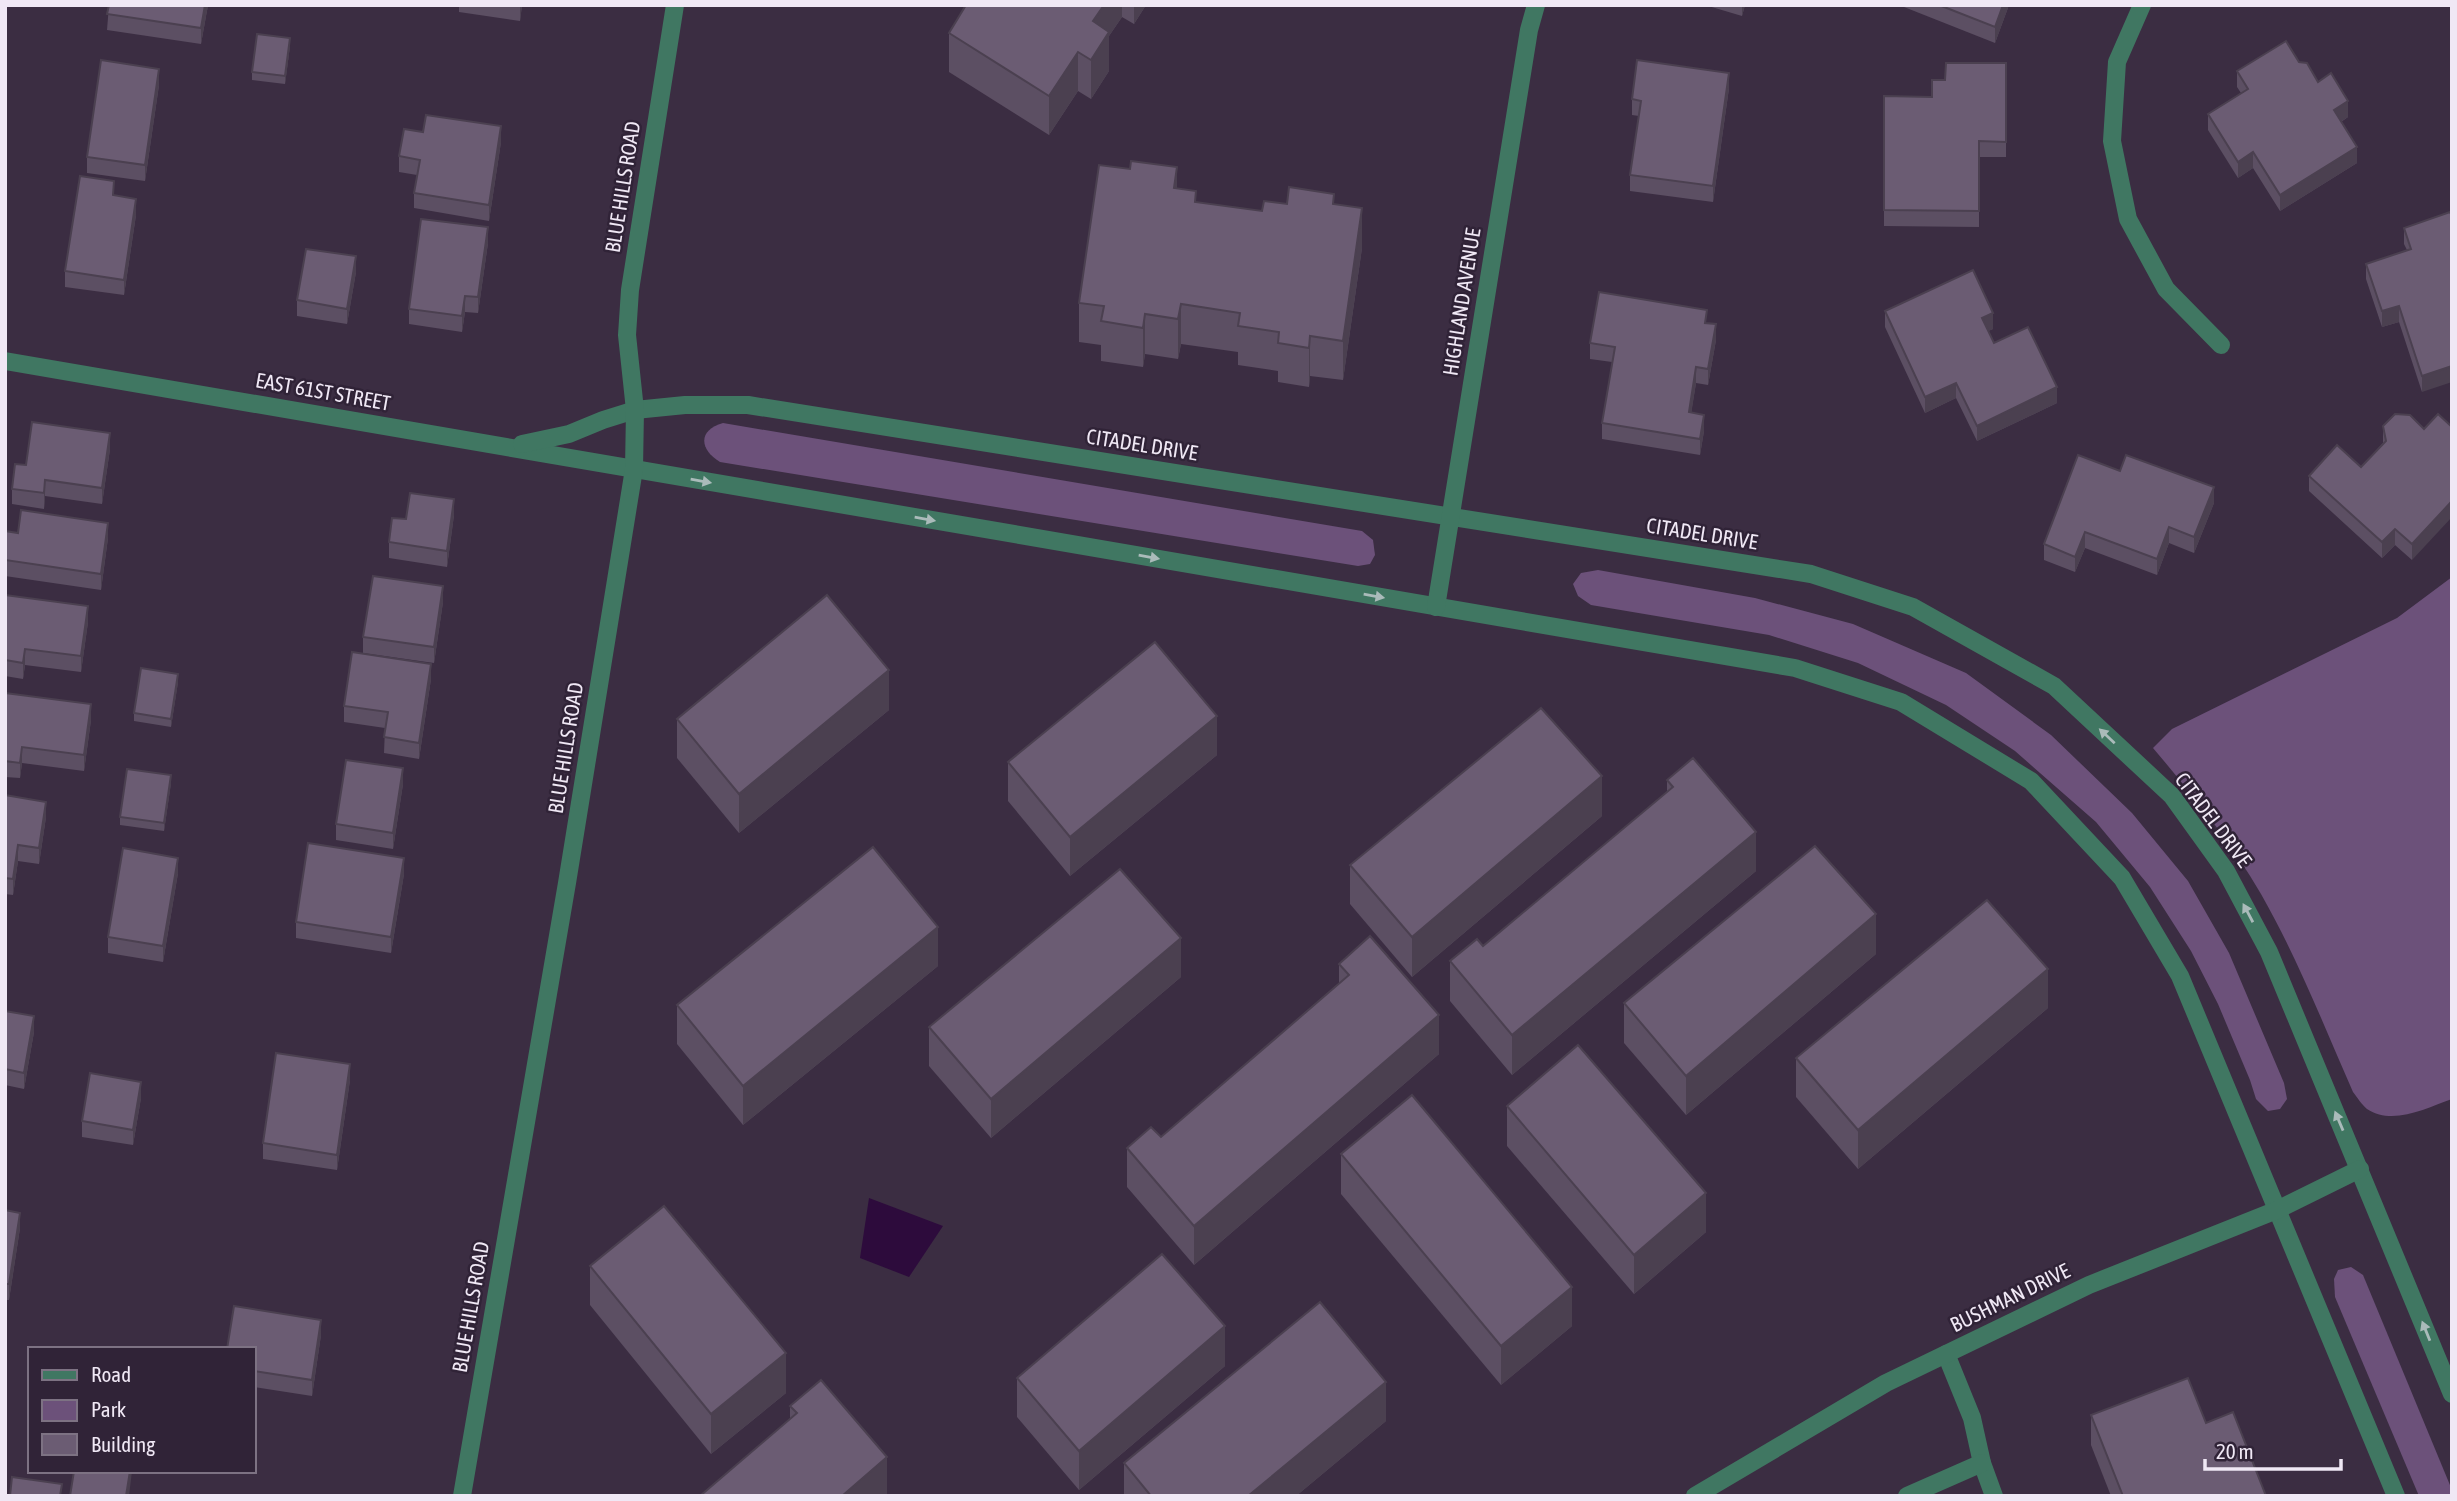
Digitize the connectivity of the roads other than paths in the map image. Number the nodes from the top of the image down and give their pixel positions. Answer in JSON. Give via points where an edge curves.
{"nodes":[{"id":1,"x":675,"y":5,"type":"edge"},
{"id":2,"x":1536,"y":5,"type":"edge"},
{"id":3,"x":2142,"y":5,"type":"edge"},
{"id":4,"x":2221,"y":345,"type":"dead end"},
{"id":5,"x":5,"y":361,"type":"edge"},
{"id":6,"x":635,"y":410,"type":"junction"},
{"id":7,"x":510,"y":447,"type":"junction"},
{"id":8,"x":634,"y":469,"type":"junction"},
{"id":9,"x":1450,"y":518,"type":"junction"},
{"id":10,"x":1436,"y":607,"type":"junction"},
{"id":11,"x":2360,"y":1169,"type":"junction"},
{"id":12,"x":2277,"y":1210,"type":"junction"},
{"id":13,"x":1945,"y":1354,"type":"junction"},
{"id":14,"x":2452,"y":1394,"type":"edge"},
{"id":15,"x":1982,"y":1463,"type":"junction"},
{"id":16,"x":462,"y":1496,"type":"edge"},
{"id":17,"x":1695,"y":1496,"type":"edge"},
{"id":18,"x":1906,"y":1496,"type":"edge"},
{"id":19,"x":1994,"y":1496,"type":"edge"},
{"id":20,"x":2396,"y":1496,"type":"edge"}],
"edges":[{"from":1,"to":6,"type":"street","name":"BLUE HILLS ROAD","via":[[630,290],[627,335]]},
{"from":2,"to":9,"type":"street","name":"HIGHLAND AVENUE"},
{"from":3,"to":4,"type":"street","via":[[2117,62],[2113,115],[2112,141],[2128,219],[2166,289]]},
{"from":5,"to":7,"type":"street","name":"EAST 61ST STREET"},
{"from":6,"to":7,"type":"street","name":"CITADEL DRIVE","via":[[569,434]]},
{"from":6,"to":8,"type":"street","name":"BLUE HILLS ROAD"},
{"from":6,"to":9,"type":"street","name":"CITADEL DRIVE","via":[[748,405]]},
{"from":7,"to":8,"type":"street","name":"EAST 61ST STREET"},
{"from":8,"to":10,"type":"street","one_way":true},
{"from":8,"to":16,"type":"street","name":"BLUE HILLS ROAD"},
{"from":9,"to":10,"type":"street","name":"HIGHLAND AVENUE"},
{"from":11,"to":9,"type":"street","name":"CITADEL DRIVE","one_way":true,"via":[[2269,952],[2226,871],[2172,796],[2054,686],[1913,607],[1811,574]]},
{"from":10,"to":12,"type":"street","via":[[1795,668],[1901,702],[2031,781],[2122,878],[2180,976]]},
{"from":11,"to":12,"type":"street","name":"BUSHMAN DRIVE"},
{"from":14,"to":11,"type":"street","name":"CITADEL DRIVE","one_way":true},
{"from":12,"to":13,"type":"street","name":"BUSHMAN DRIVE","via":[[2088,1285]]},
{"from":12,"to":20,"type":"street"},
{"from":13,"to":15,"type":"street","via":[[1972,1418]]},
{"from":13,"to":17,"type":"street","name":"BUSHMAN DRIVE","via":[[1885,1383]]},
{"from":15,"to":18,"type":"street"},
{"from":15,"to":19,"type":"street"}]}
